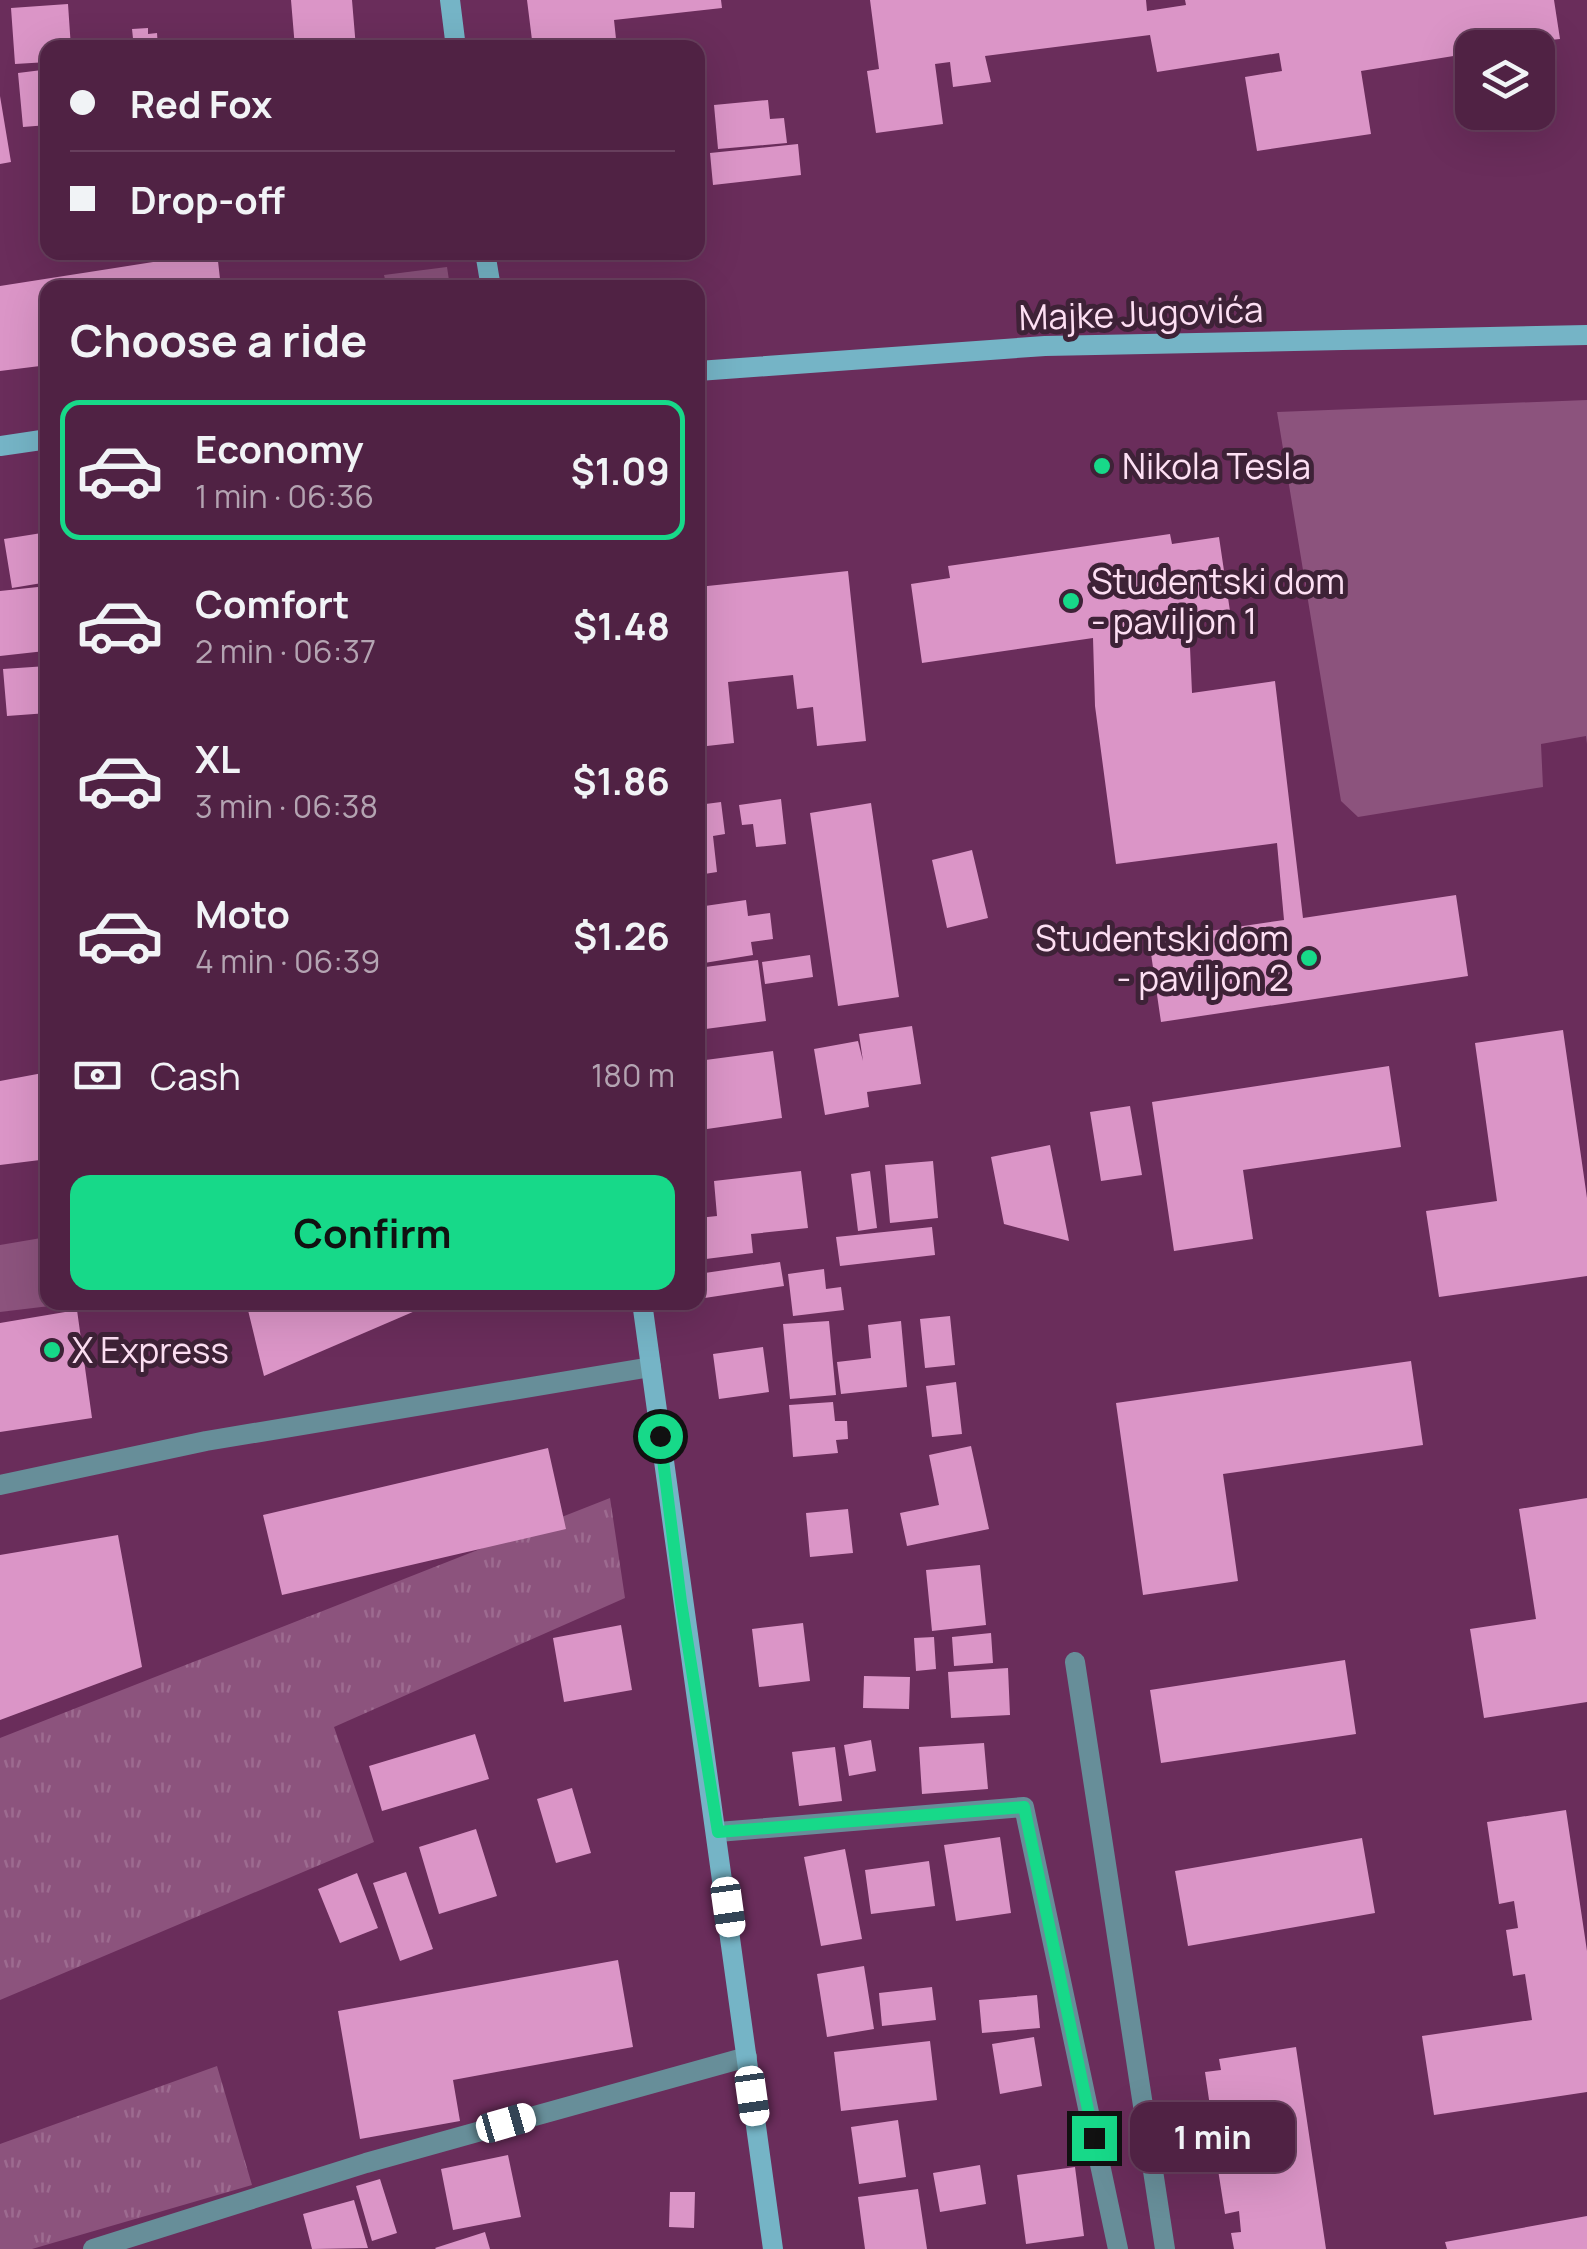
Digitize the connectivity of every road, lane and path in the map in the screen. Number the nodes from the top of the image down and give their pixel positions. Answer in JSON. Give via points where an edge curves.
{"nodes":[{"id":1,"x":450,"y":0,"type":"edge"},
{"id":2,"x":455,"y":40,"type":"edge"},
{"id":3,"x":1587,"y":336,"type":"edge"},
{"id":4,"x":705,"y":371,"type":"edge"},
{"id":5,"x":40,"y":440,"type":"edge"},
{"id":6,"x":0,"y":446,"type":"edge"},
{"id":7,"x":643,"y":1310,"type":"edge"},
{"id":8,"x":651,"y":1367,"type":"junction"},
{"id":9,"x":0,"y":1485,"type":"edge"},
{"id":10,"x":1075,"y":1662,"type":"dead end"},
{"id":11,"x":718,"y":1832,"type":"junction"},
{"id":12,"x":747,"y":2057,"type":"junction"},
{"id":13,"x":93,"y":2249,"type":"edge"},
{"id":14,"x":773,"y":2249,"type":"edge"},
{"id":15,"x":1118,"y":2249,"type":"edge"},
{"id":16,"x":1165,"y":2249,"type":"edge"}],
"edges":[{"from":1,"to":2,"type":"street"},
{"from":3,"to":4,"type":"street","name":"Majke Jugovića","via":[[1045,346]]},
{"from":5,"to":6,"type":"street"},
{"from":7,"to":8,"type":"street"},
{"from":8,"to":9,"type":"street","via":[[206,1441]]},
{"from":8,"to":11,"type":"street"},
{"from":10,"to":16,"type":"street"},
{"from":11,"to":12,"type":"street"},
{"from":11,"to":15,"type":"street","via":[[1024,1807]]},
{"from":12,"to":13,"type":"street","via":[[366,2163]]},
{"from":12,"to":14,"type":"street"}]}
